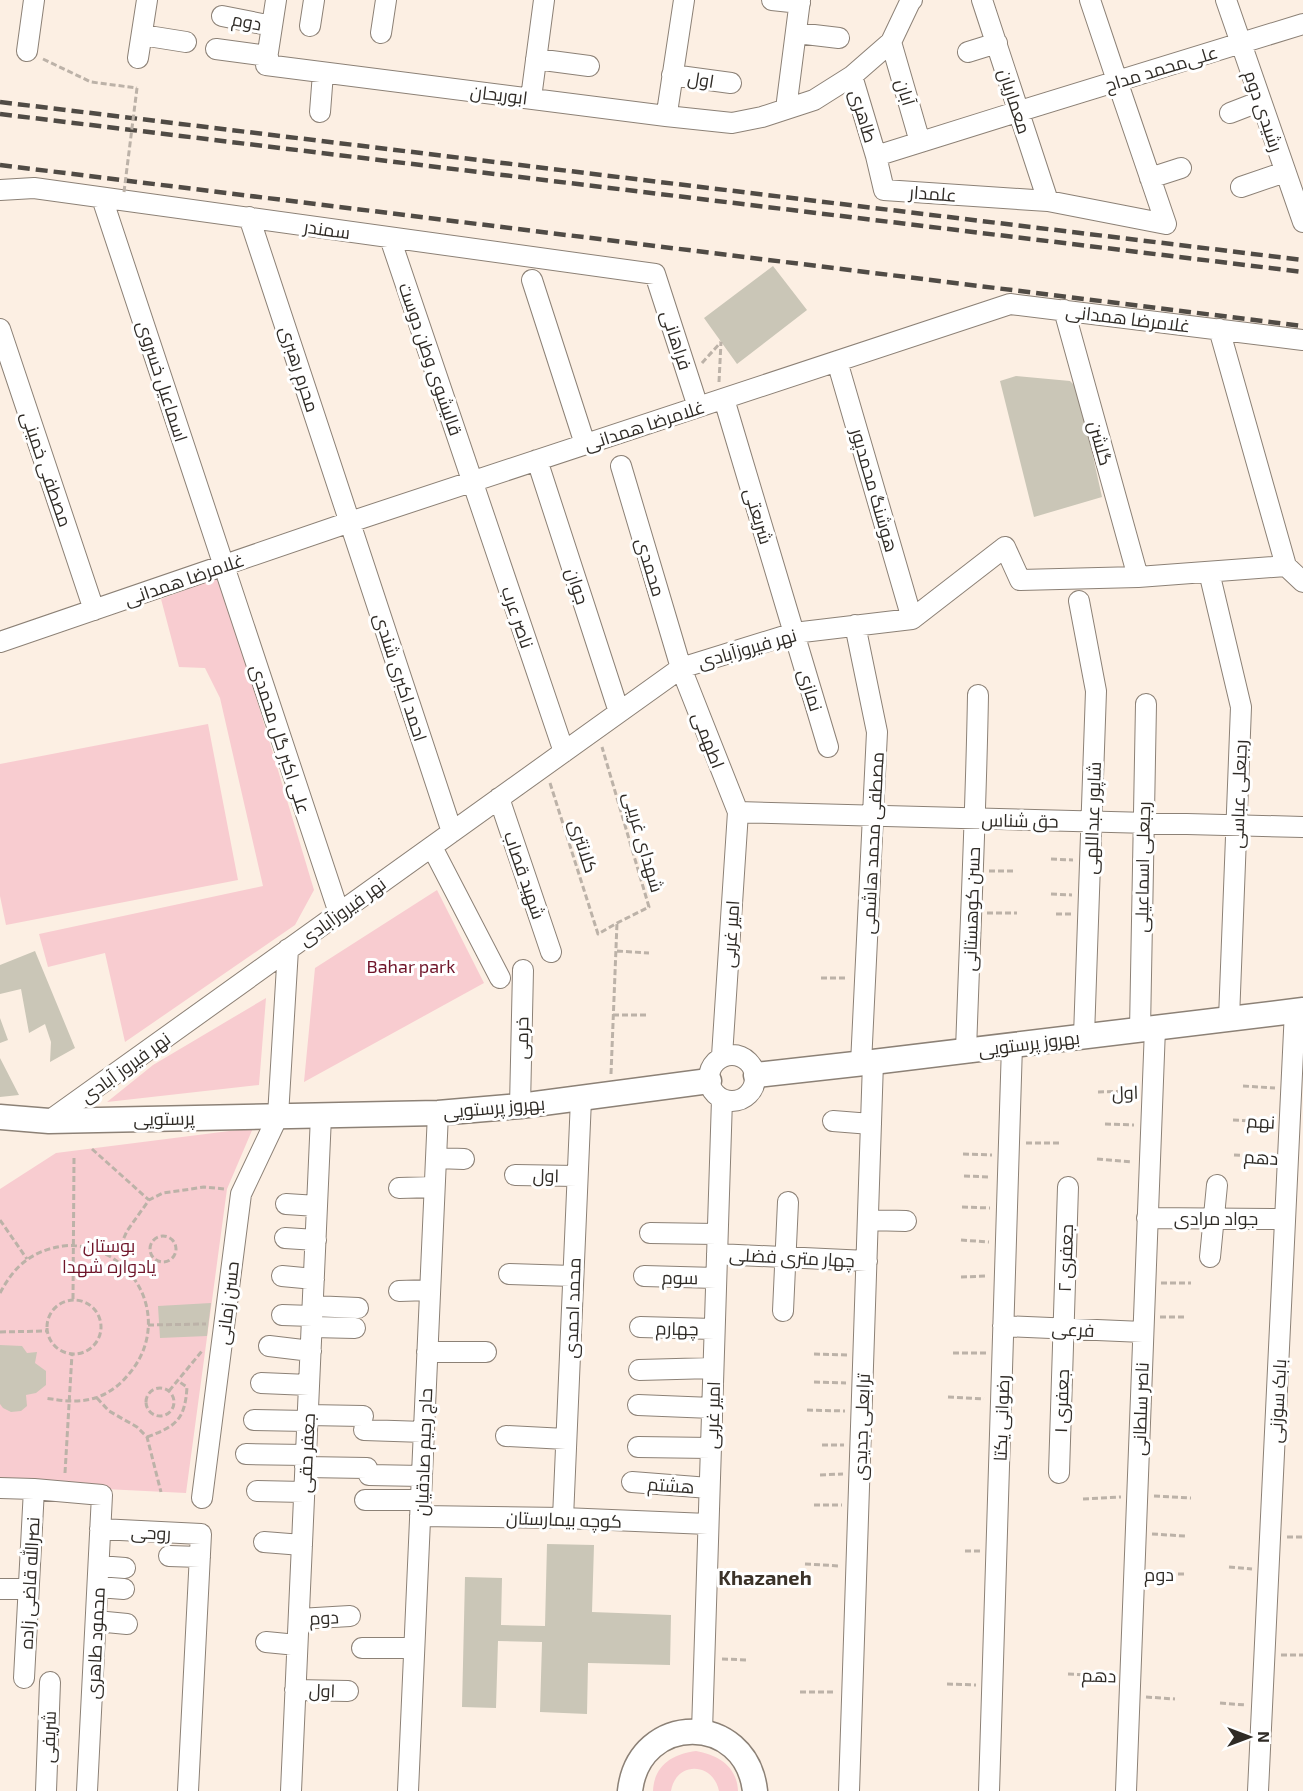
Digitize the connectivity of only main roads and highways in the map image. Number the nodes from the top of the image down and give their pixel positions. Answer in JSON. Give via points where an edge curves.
{"nodes":[{"id":1,"x":1299,"y":1010,"type":"edge"},
{"id":2,"x":756,"y":1075,"type":"road end"},
{"id":3,"x":715,"y":1090,"type":"road end"},
{"id":4,"x":278,"y":1116,"type":"joint"},
{"id":5,"x":0,"y":1117,"type":"edge"},
{"id":6,"x":630,"y":1791,"type":"edge"},
{"id":7,"x":755,"y":1791,"type":"edge"}],
"edges":[{"from":1,"to":2,"type":"main road","name":"بهروز پرستویی"},
{"from":3,"to":4,"type":"main road","name":"بهروز پرستویی","via":[[610,1095],[438,1113]]},
{"from":4,"to":5,"type":"main road","name":"پرستویی","via":[[49,1120]]},
{"from":6,"to":7,"type":"main road","via":[[639,1761],[651,1747],[683,1731],[702,1731],[734,1747],[754,1777]]}]}
